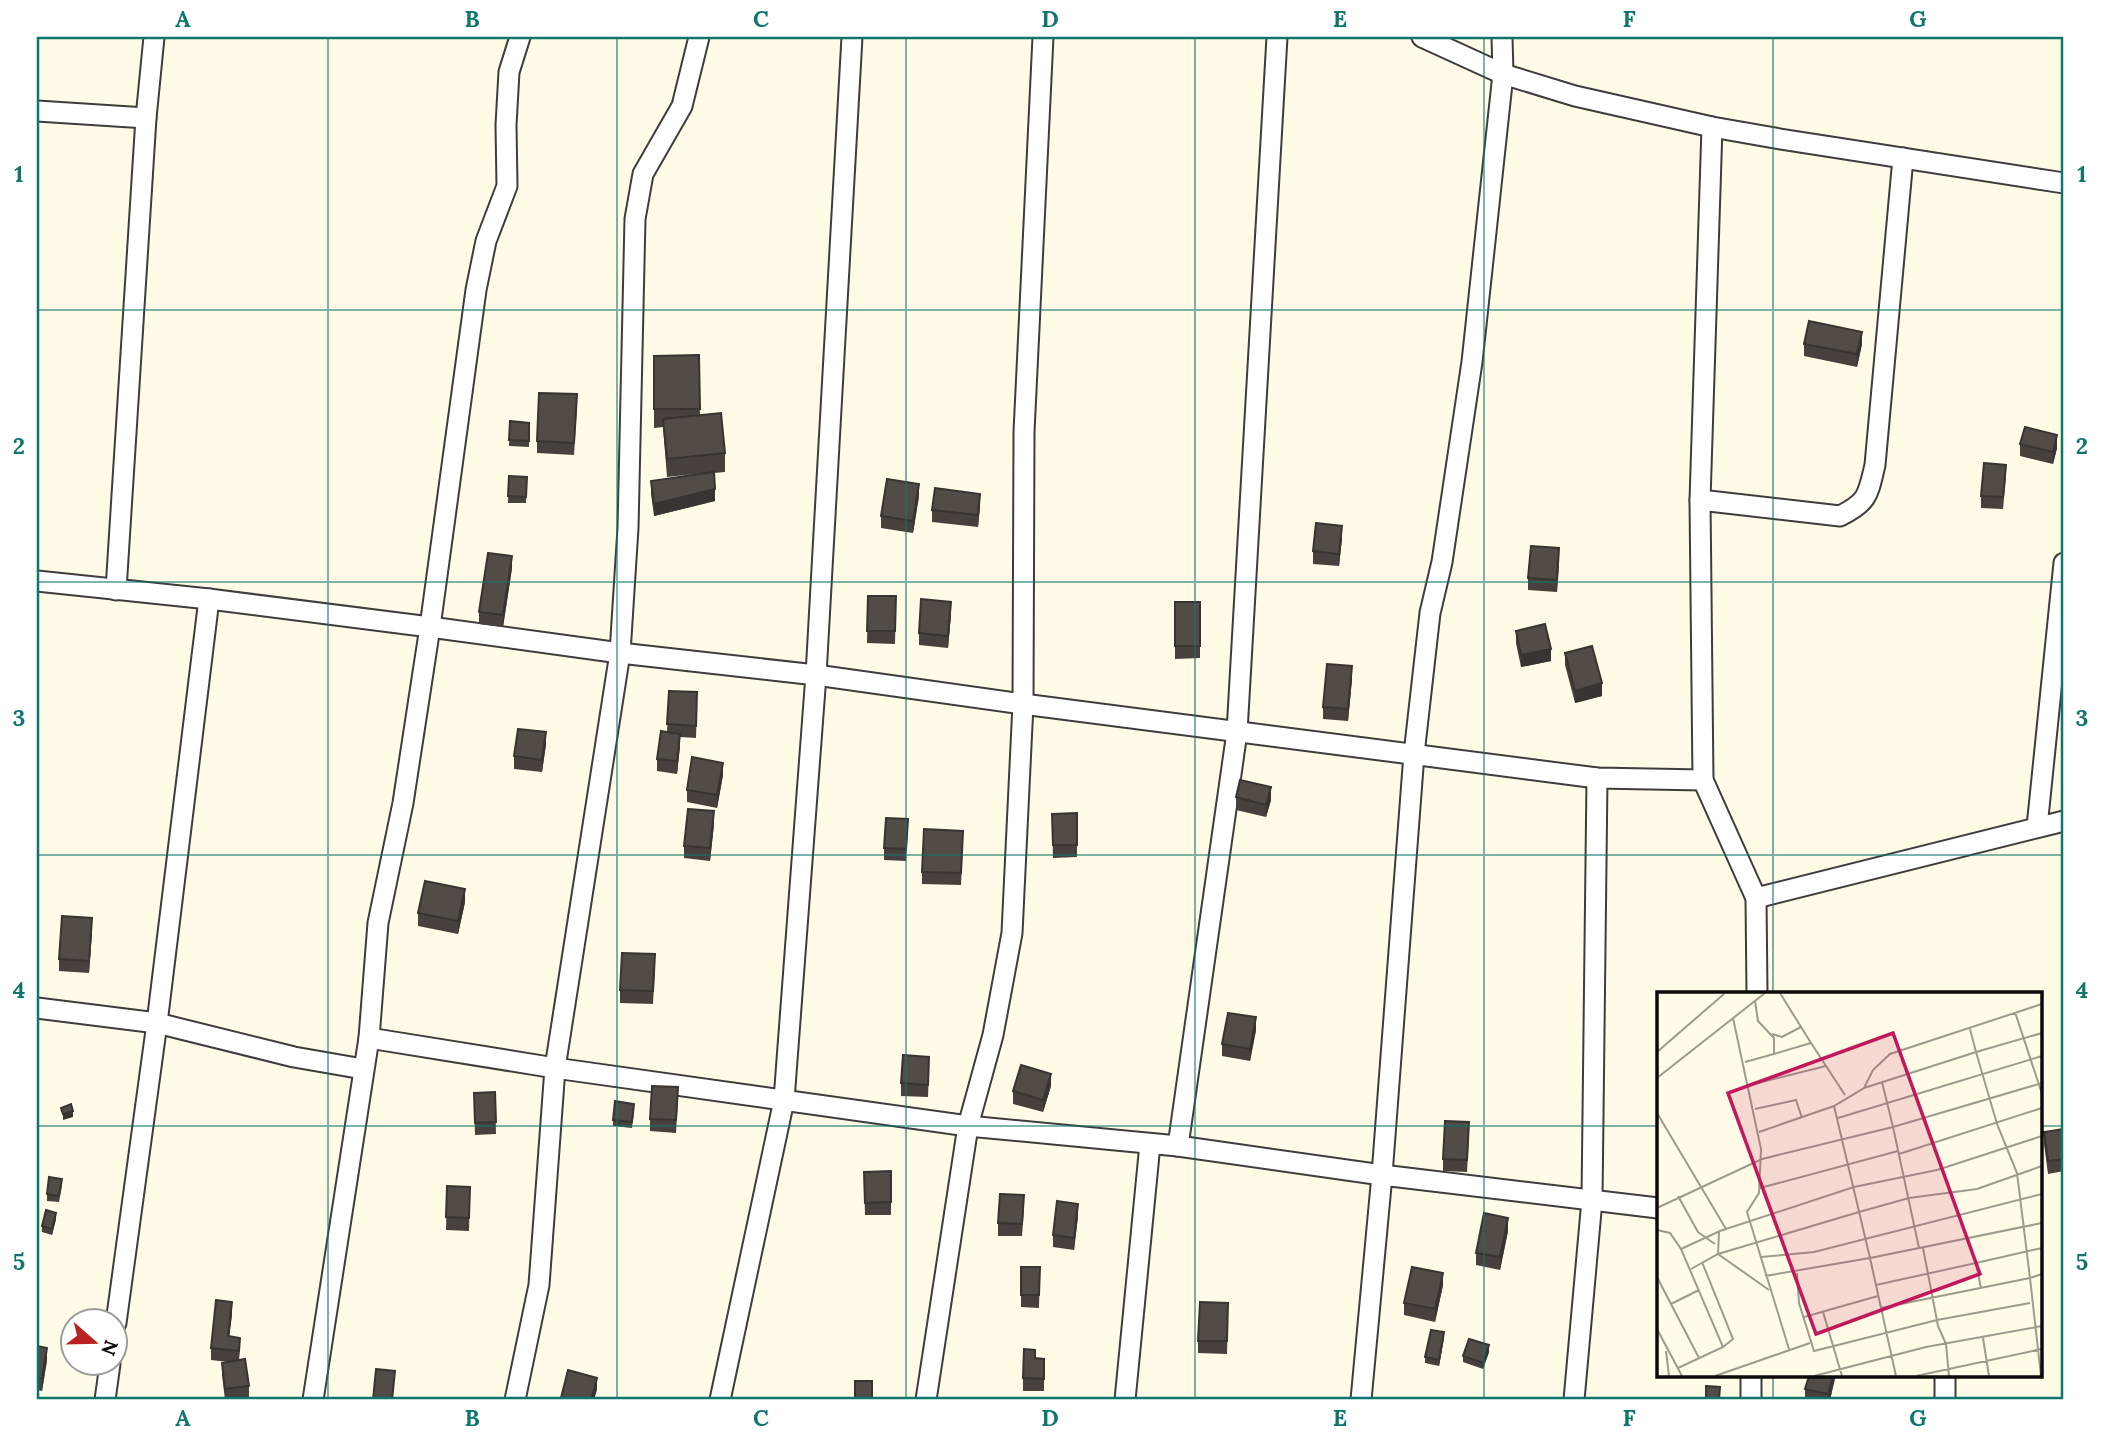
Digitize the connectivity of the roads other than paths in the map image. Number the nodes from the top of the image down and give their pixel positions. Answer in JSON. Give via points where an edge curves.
{"nodes":[{"id":1,"x":154,"y":37,"type":"edge"},
{"id":2,"x":520,"y":37,"type":"edge"},
{"id":3,"x":699,"y":37,"type":"edge"},
{"id":4,"x":852,"y":37,"type":"edge"},
{"id":5,"x":1043,"y":37,"type":"edge"},
{"id":6,"x":1277,"y":37,"type":"edge"},
{"id":7,"x":1422,"y":37,"type":"edge"},
{"id":8,"x":1502,"y":37,"type":"edge"},
{"id":9,"x":1503,"y":74,"type":"junction"},
{"id":10,"x":37,"y":111,"type":"edge"},
{"id":11,"x":146,"y":118,"type":"junction"},
{"id":12,"x":1712,"y":127,"type":"junction"},
{"id":13,"x":1903,"y":158,"type":"junction"},
{"id":14,"x":2064,"y":183,"type":"edge"},
{"id":15,"x":1700,"y":500,"type":"junction"},
{"id":16,"x":2064,"y":564,"type":"edge"},
{"id":17,"x":37,"y":581,"type":"edge"},
{"id":18,"x":116,"y":590,"type":"junction"},
{"id":19,"x":209,"y":599,"type":"junction"},
{"id":20,"x":430,"y":627,"type":"junction"},
{"id":21,"x":620,"y":653,"type":"junction"},
{"id":22,"x":816,"y":674,"type":"junction"},
{"id":23,"x":1023,"y":704,"type":"junction"},
{"id":24,"x":1237,"y":732,"type":"junction"},
{"id":25,"x":1414,"y":754,"type":"junction"},
{"id":26,"x":1597,"y":778,"type":"junction"},
{"id":27,"x":1703,"y":780,"type":"junction"},
{"id":28,"x":2064,"y":821,"type":"edge"},
{"id":29,"x":2036,"y":827,"type":"junction"},
{"id":30,"x":1756,"y":898,"type":"junction"},
{"id":31,"x":1757,"y":992,"type":"edge"},
{"id":32,"x":37,"y":1007,"type":"edge"},
{"id":33,"x":157,"y":1023,"type":"junction"},
{"id":34,"x":369,"y":1038,"type":"junction"},
{"id":35,"x":555,"y":1068,"type":"junction"},
{"id":36,"x":363,"y":1069,"type":"junction"},
{"id":37,"x":784,"y":1100,"type":"junction"},
{"id":38,"x":968,"y":1126,"type":"junction"},
{"id":39,"x":1150,"y":1143,"type":"junction"},
{"id":40,"x":1178,"y":1146,"type":"junction"},
{"id":41,"x":1382,"y":1175,"type":"junction"},
{"id":42,"x":1592,"y":1200,"type":"junction"},
{"id":43,"x":1657,"y":1208,"type":"edge"},
{"id":44,"x":118,"y":1308,"type":"edge"},
{"id":45,"x":108,"y":1378,"type":"edge"},
{"id":46,"x":1751,"y":1378,"type":"edge"},
{"id":47,"x":1945,"y":1378,"type":"edge"},
{"id":48,"x":105,"y":1400,"type":"edge"},
{"id":49,"x":313,"y":1400,"type":"edge"},
{"id":50,"x":515,"y":1400,"type":"edge"},
{"id":51,"x":720,"y":1400,"type":"edge"},
{"id":52,"x":926,"y":1400,"type":"edge"},
{"id":53,"x":1125,"y":1400,"type":"edge"},
{"id":54,"x":1361,"y":1400,"type":"edge"},
{"id":55,"x":1574,"y":1400,"type":"edge"},
{"id":56,"x":1751,"y":1400,"type":"edge"},
{"id":57,"x":1945,"y":1400,"type":"edge"}],
"edges":[{"from":1,"to":11,"type":"street"},
{"from":2,"to":20,"type":"street","via":[[509,72],[507,186],[486,241],[475,290]]},
{"from":3,"to":21,"type":"street","via":[[682,106],[643,174],[635,219],[628,528]]},
{"from":4,"to":22,"type":"street"},
{"from":5,"to":23,"type":"street","via":[[1024,432]]},
{"from":6,"to":24,"type":"street"},
{"from":7,"to":9,"type":"street"},
{"from":8,"to":9,"type":"street"},
{"from":9,"to":12,"type":"street","via":[[1575,96]]},
{"from":9,"to":25,"type":"street","via":[[1472,362],[1430,613]]},
{"from":10,"to":11,"type":"street"},
{"from":11,"to":18,"type":"street"},
{"from":12,"to":13,"type":"street"},
{"from":12,"to":15,"type":"street"},
{"from":13,"to":14,"type":"street"},
{"from":13,"to":15,"type":"street","via":[[1875,465],[1861,506],[1840,516]]},
{"from":15,"to":27,"type":"street"},
{"from":16,"to":29,"type":"street"},
{"from":17,"to":18,"type":"street"},
{"from":18,"to":19,"type":"street"},
{"from":19,"to":20,"type":"street"},
{"from":19,"to":33,"type":"street"},
{"from":20,"to":21,"type":"street"},
{"from":20,"to":34,"type":"street","via":[[403,803],[378,923]]},
{"from":21,"to":22,"type":"street"},
{"from":21,"to":35,"type":"street"},
{"from":22,"to":23,"type":"street"},
{"from":22,"to":37,"type":"street"},
{"from":23,"to":24,"type":"street"},
{"from":23,"to":38,"type":"street","via":[[1012,933],[993,1035]]},
{"from":24,"to":25,"type":"street"},
{"from":24,"to":40,"type":"street"},
{"from":25,"to":26,"type":"street"},
{"from":25,"to":41,"type":"street"},
{"from":26,"to":27,"type":"street"},
{"from":26,"to":42,"type":"street"},
{"from":27,"to":30,"type":"street"},
{"from":28,"to":29,"type":"street"},
{"from":29,"to":30,"type":"street"},
{"from":30,"to":31,"type":"street"},
{"from":32,"to":33,"type":"street"},
{"from":33,"to":36,"type":"street"},
{"from":33,"to":44,"type":"street"},
{"from":34,"to":35,"type":"street"},
{"from":34,"to":36,"type":"street"},
{"from":35,"to":37,"type":"street"},
{"from":35,"to":50,"type":"street","via":[[539,1285]]},
{"from":36,"to":49,"type":"street"},
{"from":37,"to":38,"type":"street"},
{"from":37,"to":51,"type":"street"},
{"from":38,"to":39,"type":"street"},
{"from":38,"to":52,"type":"street"},
{"from":39,"to":40,"type":"street"},
{"from":39,"to":53,"type":"street"},
{"from":40,"to":41,"type":"street"},
{"from":41,"to":42,"type":"street"},
{"from":41,"to":54,"type":"street"},
{"from":42,"to":43,"type":"street"},
{"from":42,"to":55,"type":"street"},
{"from":45,"to":48,"type":"street"},
{"from":46,"to":56,"type":"street"},
{"from":47,"to":57,"type":"street"}]}
